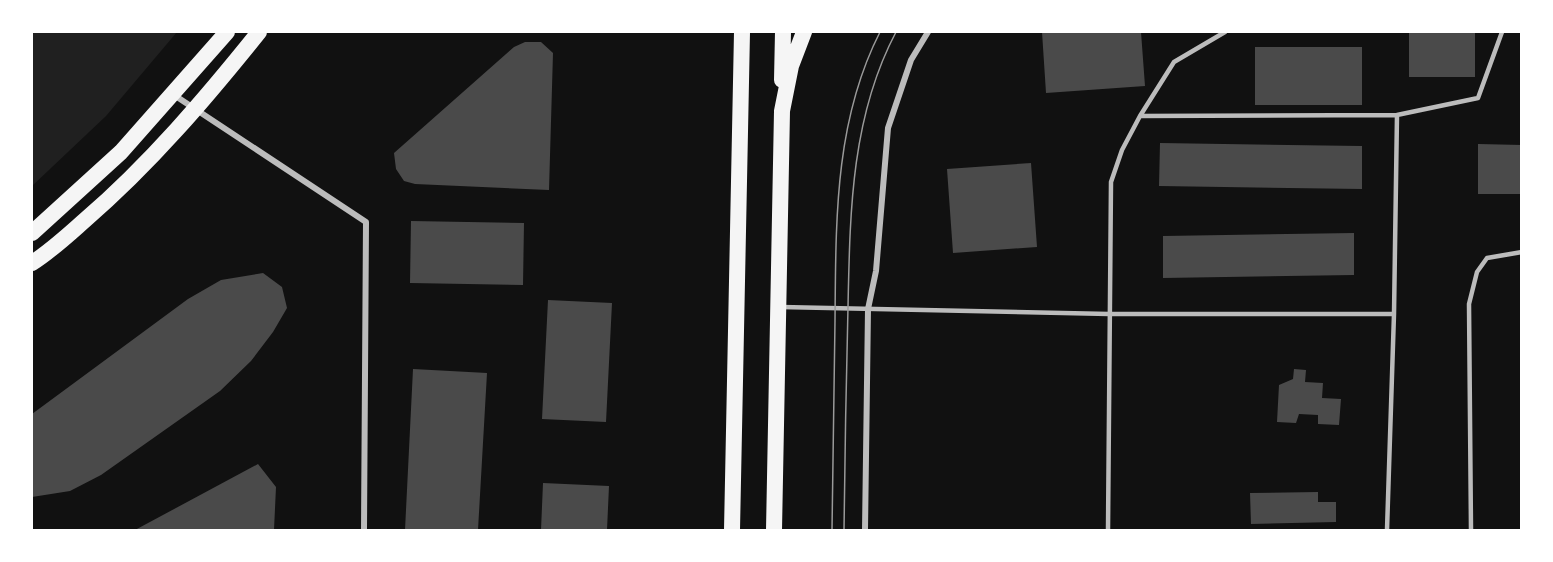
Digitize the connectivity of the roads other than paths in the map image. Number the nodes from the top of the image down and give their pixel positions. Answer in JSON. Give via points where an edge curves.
{"nodes":[{"id":1,"x":227,"y":32,"type":"edge"},
{"id":2,"x":259,"y":32,"type":"edge"},
{"id":3,"x":783,"y":32,"type":"edge"},
{"id":4,"x":804,"y":32,"type":"edge"},
{"id":5,"x":928,"y":32,"type":"edge"},
{"id":6,"x":1225,"y":32,"type":"edge"},
{"id":7,"x":1502,"y":32,"type":"edge"},
{"id":8,"x":741,"y":33,"type":"edge"},
{"id":9,"x":174,"y":94,"type":"junction"},
{"id":10,"x":195,"y":109,"type":"junction"},
{"id":11,"x":782,"y":111,"type":"junction"},
{"id":12,"x":1397,"y":115,"type":"junction"},
{"id":13,"x":1140,"y":116,"type":"junction"},
{"id":14,"x":32,"y":233,"type":"edge"},
{"id":15,"x":1521,"y":252,"type":"edge"},
{"id":16,"x":32,"y":263,"type":"edge"},
{"id":17,"x":778,"y":307,"type":"junction"},
{"id":18,"x":868,"y":309,"type":"junction"},
{"id":19,"x":1108,"y":314,"type":"junction"},
{"id":20,"x":1394,"y":314,"type":"junction"},
{"id":21,"x":364,"y":531,"type":"edge"},
{"id":22,"x":732,"y":531,"type":"edge"},
{"id":23,"x":774,"y":531,"type":"edge"},
{"id":24,"x":865,"y":531,"type":"edge"},
{"id":25,"x":1108,"y":531,"type":"edge"},
{"id":26,"x":1387,"y":531,"type":"edge"},
{"id":27,"x":1472,"y":531,"type":"edge"}],
"edges":[{"from":1,"to":9,"type":"highway"},
{"from":2,"to":10,"type":"highway"},
{"from":3,"to":11,"type":"highway"},
{"from":4,"to":11,"type":"highway","via":[[791,66]]},
{"from":5,"to":18,"type":"street","via":[[911,60],[888,128],[876,271]]},
{"from":6,"to":13,"type":"lane","via":[[1174,62]]},
{"from":7,"to":12,"type":"lane","via":[[1478,98]]},
{"from":8,"to":22,"type":"highway"},
{"from":9,"to":10,"type":"street"},
{"from":9,"to":14,"type":"highway","via":[[90,183]]},
{"from":10,"to":16,"type":"highway","via":[[107,201]]},
{"from":10,"to":21,"type":"street","via":[[366,222]]},
{"from":11,"to":17,"type":"highway"},
{"from":12,"to":13,"type":"lane"},
{"from":12,"to":20,"type":"lane"},
{"from":13,"to":19,"type":"lane","via":[[1111,182]]},
{"from":15,"to":27,"type":"lane","via":[[1487,258],[1477,272],[1469,304]]},
{"from":17,"to":18,"type":"lane"},
{"from":17,"to":23,"type":"highway"},
{"from":18,"to":19,"type":"lane"},
{"from":18,"to":24,"type":"street"},
{"from":19,"to":20,"type":"lane"},
{"from":19,"to":25,"type":"lane"},
{"from":20,"to":26,"type":"lane"}]}
